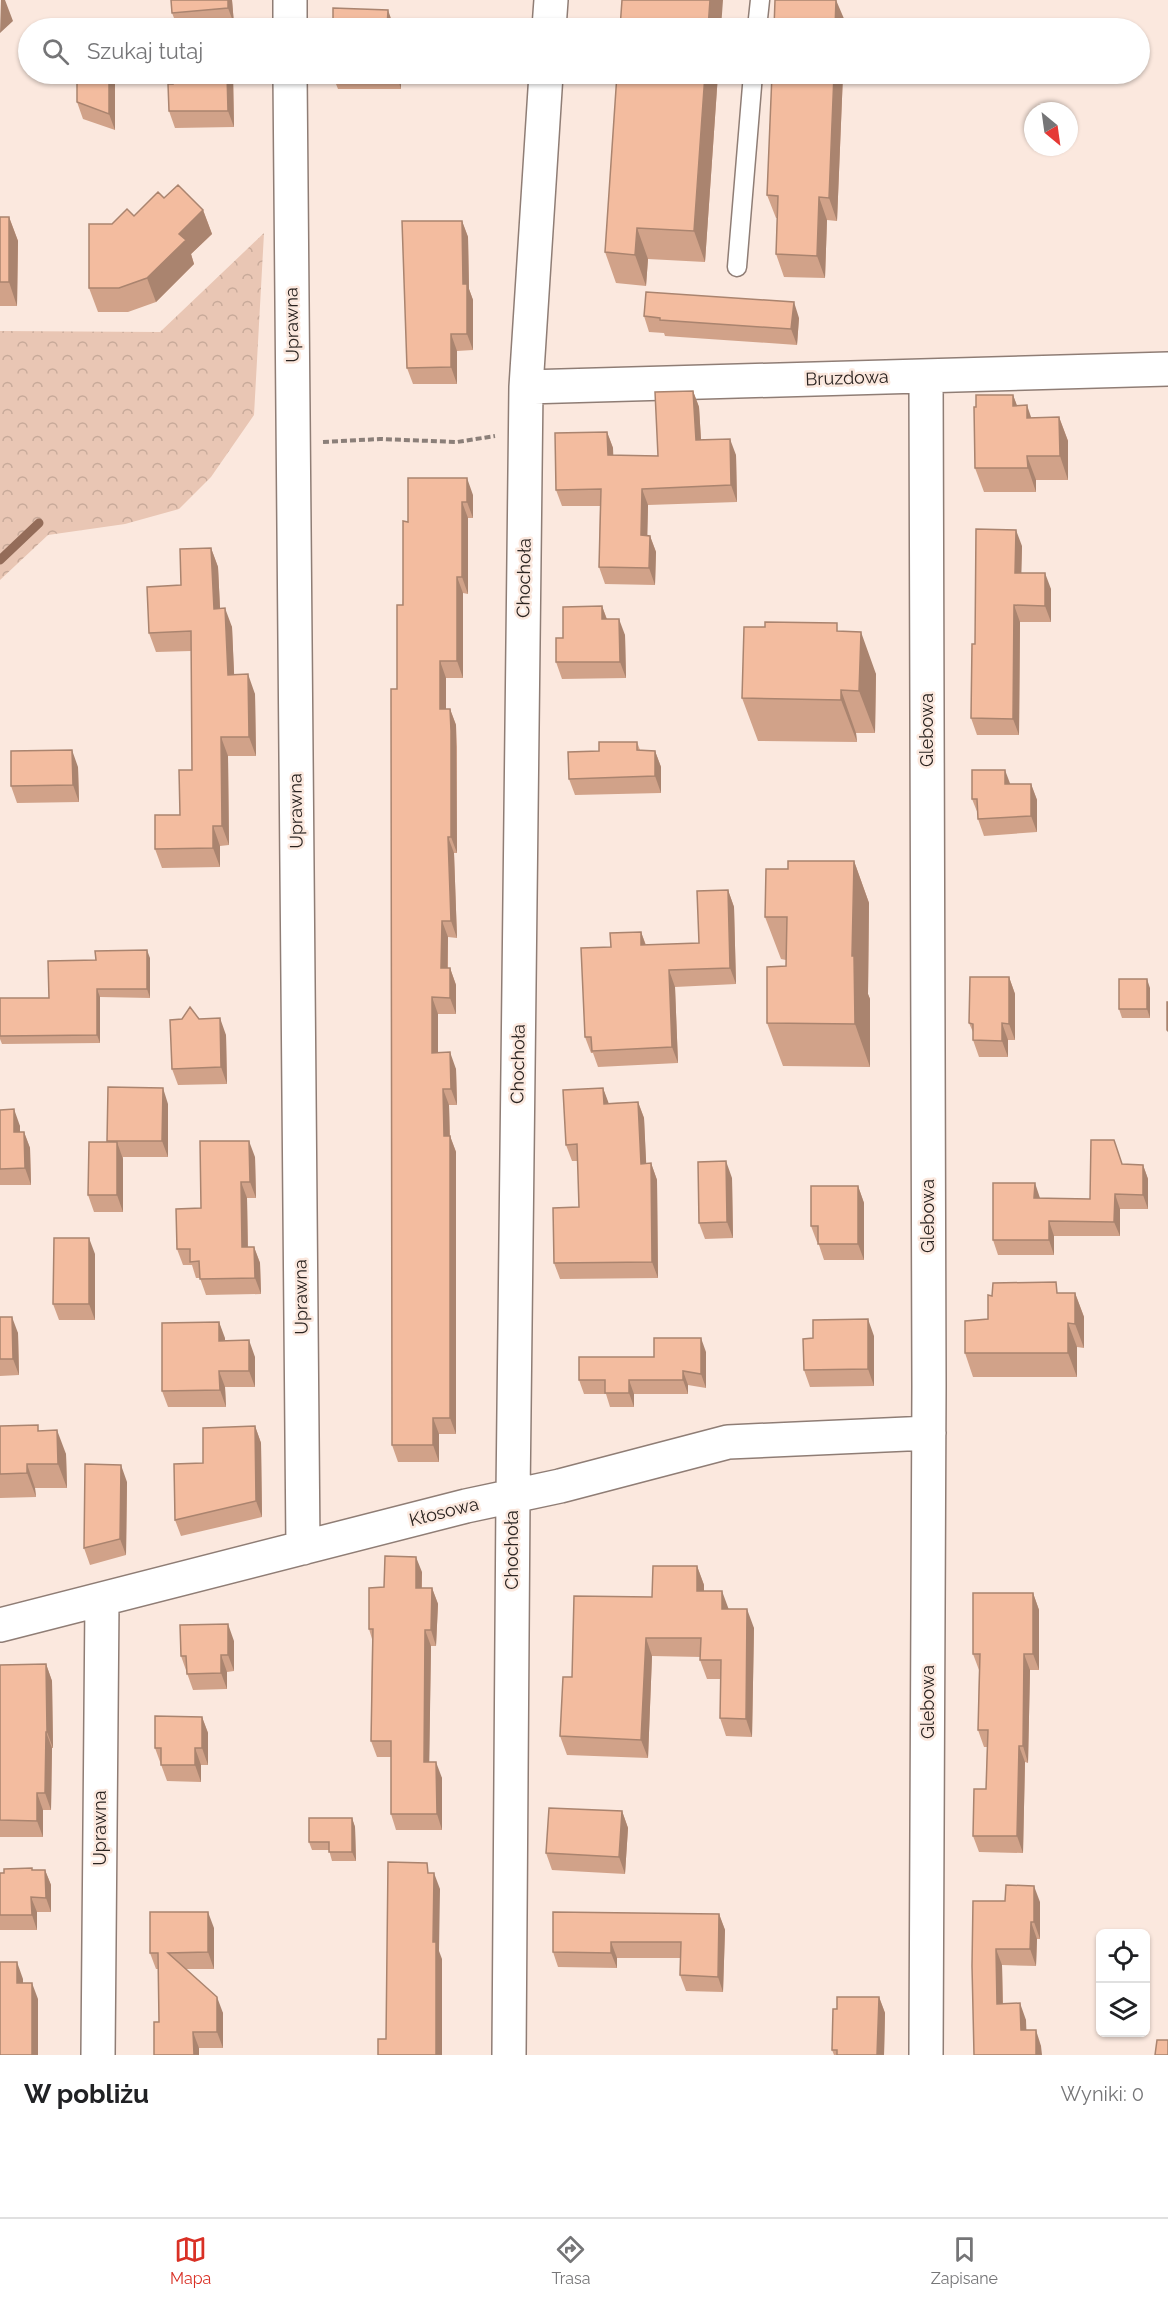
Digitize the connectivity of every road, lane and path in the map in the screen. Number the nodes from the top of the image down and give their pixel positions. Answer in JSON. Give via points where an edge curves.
{"nodes":[{"id":1,"x":290,"y":0,"type":"edge"},
{"id":2,"x":551,"y":0,"type":"edge"},
{"id":3,"x":760,"y":0,"type":"edge"},
{"id":4,"x":290,"y":18,"type":"edge"},
{"id":5,"x":550,"y":18,"type":"edge"},
{"id":6,"x":758,"y":18,"type":"edge"},
{"id":7,"x":290,"y":84,"type":"edge"},
{"id":8,"x":545,"y":84,"type":"edge"},
{"id":9,"x":752,"y":84,"type":"edge"},
{"id":10,"x":737,"y":267,"type":"dead end"},
{"id":11,"x":1168,"y":369,"type":"edge"},
{"id":12,"x":926,"y":376,"type":"junction"},
{"id":13,"x":526,"y":387,"type":"junction"},
{"id":14,"x":526,"y":431,"type":"junction"},
{"id":15,"x":293,"y":444,"type":"junction"},
{"id":16,"x":929,"y":1433,"type":"junction"},
{"id":17,"x":513,"y":1496,"type":"junction"},
{"id":18,"x":303,"y":1548,"type":"junction"},
{"id":19,"x":102,"y":1601,"type":"junction"},
{"id":20,"x":0,"y":1625,"type":"edge"},
{"id":21,"x":98,"y":2055,"type":"edge"},
{"id":22,"x":509,"y":2055,"type":"edge"},
{"id":23,"x":926,"y":2055,"type":"edge"}],
"edges":[{"from":1,"to":4,"type":"street"},
{"from":2,"to":5,"type":"street"},
{"from":3,"to":6,"type":"lane"},
{"from":7,"to":15,"type":"street","name":"Uprawna"},
{"from":8,"to":13,"type":"street","name":"Chochoła"},
{"from":9,"to":10,"type":"lane"},
{"from":11,"to":12,"type":"street","name":"Bruzdowa"},
{"from":12,"to":13,"type":"street","name":"Bruzdowa"},
{"from":12,"to":16,"type":"street","name":"Glebowa"},
{"from":13,"to":14,"type":"street","name":"Chochoła"},
{"from":14,"to":15,"type":"path","via":[[457,442],[380,439]]},
{"from":14,"to":17,"type":"street","name":"Chochoła"},
{"from":15,"to":18,"type":"street","name":"Uprawna"},
{"from":16,"to":17,"type":"street","name":"Kłosowa","via":[[728,1442]]},
{"from":16,"to":23,"type":"street","name":"Glebowa"},
{"from":17,"to":18,"type":"street","name":"Kłosowa"},
{"from":17,"to":22,"type":"street","name":"Chochoła"},
{"from":18,"to":19,"type":"street","name":"Kłosowa"},
{"from":19,"to":20,"type":"street","name":"Kłosowa"},
{"from":19,"to":21,"type":"street","name":"Uprawna"}]}
